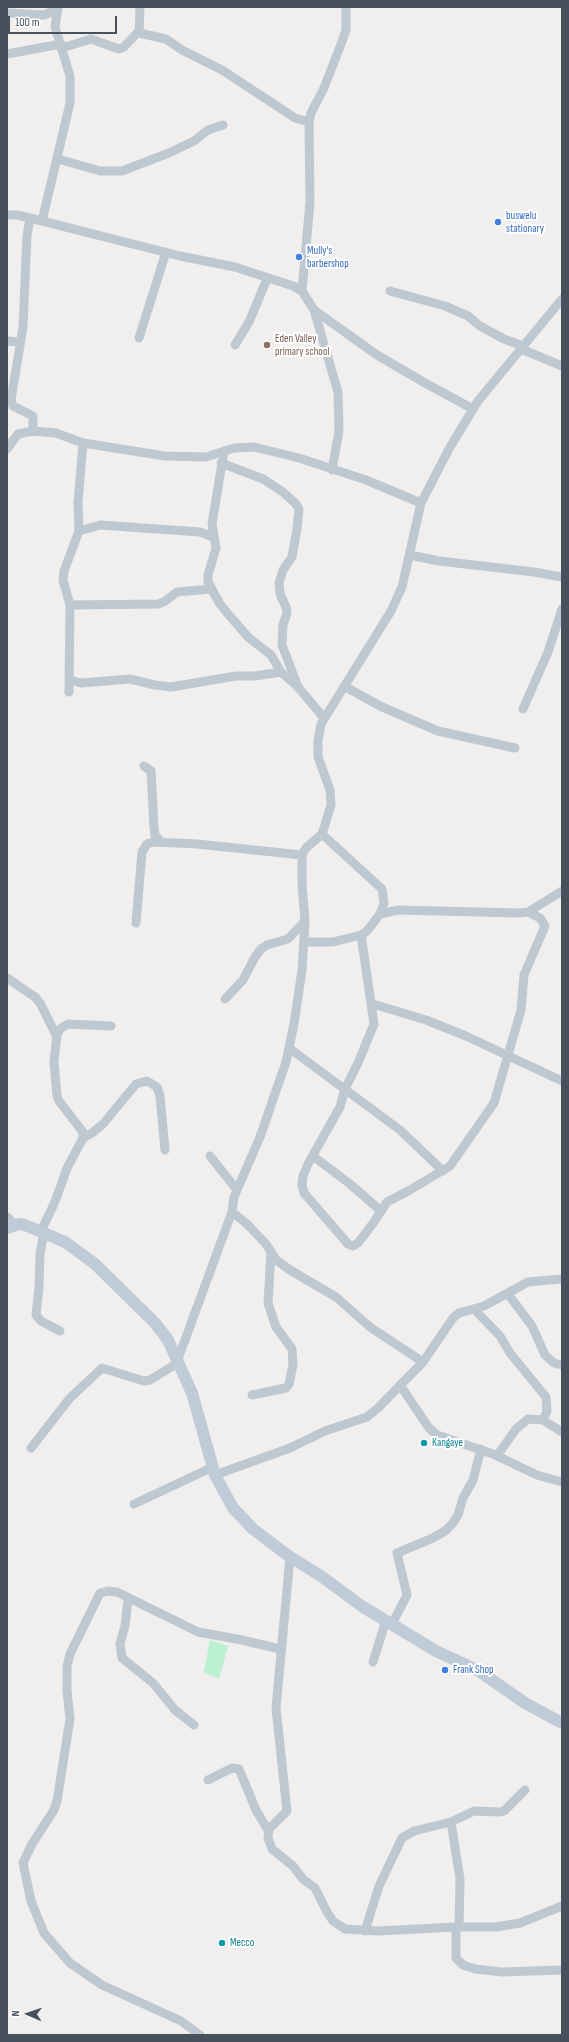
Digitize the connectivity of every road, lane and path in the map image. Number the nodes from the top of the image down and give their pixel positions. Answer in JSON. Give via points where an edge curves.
{"nodes":[{"id":1,"x":140,"y":7,"type":"edge"},
{"id":2,"x":346,"y":7,"type":"edge"},
{"id":3,"x":57,"y":8,"type":"edge"},
{"id":4,"x":7,"y":12,"type":"edge"},
{"id":5,"x":44,"y":15,"type":"junction"},
{"id":6,"x":55,"y":27,"type":"junction"},
{"id":7,"x":140,"y":33,"type":"junction"},
{"id":8,"x":62,"y":46,"type":"junction"},
{"id":9,"x":7,"y":54,"type":"edge"},
{"id":10,"x":309,"y":122,"type":"junction"},
{"id":11,"x":223,"y":125,"type":"dead end"},
{"id":12,"x":58,"y":159,"type":"junction"},
{"id":13,"x":7,"y":215,"type":"edge"},
{"id":14,"x":30,"y":219,"type":"junction"},
{"id":15,"x":42,"y":221,"type":"junction"},
{"id":16,"x":166,"y":252,"type":"junction"},
{"id":17,"x":268,"y":279,"type":"junction"},
{"id":18,"x":302,"y":291,"type":"junction"},
{"id":19,"x":390,"y":291,"type":"dead end"},
{"id":20,"x":562,"y":300,"type":"edge"},
{"id":21,"x":314,"y":310,"type":"junction"},
{"id":22,"x":139,"y":338,"type":"dead end"},
{"id":23,"x":7,"y":341,"type":"edge"},
{"id":24,"x":20,"y":342,"type":"junction"},
{"id":25,"x":235,"y":345,"type":"dead end"},
{"id":26,"x":522,"y":348,"type":"junction"},
{"id":27,"x":562,"y":366,"type":"edge"},
{"id":28,"x":473,"y":409,"type":"junction"},
{"id":29,"x":33,"y":430,"type":"junction"},
{"id":30,"x":82,"y":443,"type":"junction"},
{"id":31,"x":7,"y":449,"type":"edge"},
{"id":32,"x":224,"y":451,"type":"junction"},
{"id":33,"x":221,"y":463,"type":"junction"},
{"id":34,"x":332,"y":470,"type":"junction"},
{"id":35,"x":421,"y":503,"type":"junction"},
{"id":36,"x":212,"y":524,"type":"junction"},
{"id":37,"x":79,"y":531,"type":"junction"},
{"id":38,"x":200,"y":532,"type":"junction"},
{"id":39,"x":213,"y":537,"type":"junction"},
{"id":40,"x":410,"y":555,"type":"junction"},
{"id":41,"x":562,"y":577,"type":"edge"},
{"id":42,"x":211,"y":589,"type":"junction"},
{"id":43,"x":70,"y":604,"type":"junction"},
{"id":44,"x":562,"y":610,"type":"edge"},
{"id":45,"x":282,"y":672,"type":"junction"},
{"id":46,"x":70,"y":680,"type":"junction"},
{"id":47,"x":344,"y":686,"type":"junction"},
{"id":48,"x":298,"y":687,"type":"junction"},
{"id":49,"x":69,"y":692,"type":"dead end"},
{"id":50,"x":523,"y":709,"type":"dead end"},
{"id":51,"x":324,"y":718,"type":"junction"},
{"id":52,"x":515,"y":748,"type":"dead end"},
{"id":53,"x":144,"y":766,"type":"dead end"},
{"id":54,"x":322,"y":834,"type":"junction"},
{"id":55,"x":160,"y":841,"type":"junction"},
{"id":56,"x":302,"y":855,"type":"junction"},
{"id":57,"x":562,"y":891,"type":"edge"},
{"id":58,"x":528,"y":912,"type":"junction"},
{"id":59,"x":380,"y":914,"type":"junction"},
{"id":60,"x":305,"y":921,"type":"junction"},
{"id":61,"x":136,"y":923,"type":"dead end"},
{"id":62,"x":361,"y":935,"type":"junction"},
{"id":63,"x":304,"y":942,"type":"junction"},
{"id":64,"x":7,"y":978,"type":"edge"},
{"id":65,"x":225,"y":999,"type":"dead end"},
{"id":66,"x":373,"y":1004,"type":"junction"},
{"id":67,"x":111,"y":1026,"type":"dead end"},
{"id":68,"x":57,"y":1037,"type":"junction"},
{"id":69,"x":289,"y":1048,"type":"junction"},
{"id":70,"x":508,"y":1056,"type":"junction"},
{"id":71,"x":562,"y":1081,"type":"edge"},
{"id":72,"x":345,"y":1089,"type":"junction"},
{"id":73,"x":83,"y":1138,"type":"junction"},
{"id":74,"x":165,"y":1150,"type":"dead end"},
{"id":75,"x":210,"y":1156,"type":"dead end"},
{"id":76,"x":312,"y":1156,"type":"junction"},
{"id":77,"x":443,"y":1171,"type":"junction"},
{"id":78,"x":237,"y":1190,"type":"junction"},
{"id":79,"x":381,"y":1211,"type":"junction"},
{"id":80,"x":232,"y":1212,"type":"junction"},
{"id":81,"x":10,"y":1224,"type":"edge"},
{"id":82,"x":42,"y":1231,"type":"junction"},
{"id":83,"x":271,"y":1252,"type":"junction"},
{"id":84,"x":562,"y":1279,"type":"edge"},
{"id":85,"x":508,"y":1294,"type":"junction"},
{"id":86,"x":474,"y":1309,"type":"junction"},
{"id":87,"x":60,"y":1332,"type":"dead end"},
{"id":88,"x":178,"y":1360,"type":"junction"},
{"id":89,"x":424,"y":1362,"type":"junction"},
{"id":90,"x":562,"y":1365,"type":"edge"},
{"id":91,"x":400,"y":1386,"type":"junction"},
{"id":92,"x":252,"y":1395,"type":"dead end"},
{"id":93,"x":543,"y":1420,"type":"junction"},
{"id":94,"x":562,"y":1432,"type":"edge"},
{"id":95,"x":31,"y":1448,"type":"dead end"},
{"id":96,"x":481,"y":1450,"type":"junction"},
{"id":97,"x":497,"y":1456,"type":"junction"},
{"id":98,"x":214,"y":1471,"type":"junction"},
{"id":99,"x":562,"y":1482,"type":"edge"},
{"id":100,"x":134,"y":1504,"type":"dead end"},
{"id":101,"x":290,"y":1557,"type":"junction"},
{"id":102,"x":128,"y":1599,"type":"junction"},
{"id":103,"x":389,"y":1622,"type":"junction"},
{"id":104,"x":280,"y":1649,"type":"junction"},
{"id":105,"x":373,"y":1662,"type":"dead end"},
{"id":106,"x":562,"y":1723,"type":"edge"},
{"id":107,"x":194,"y":1725,"type":"dead end"},
{"id":108,"x":208,"y":1780,"type":"dead end"},
{"id":109,"x":525,"y":1790,"type":"dead end"},
{"id":110,"x":451,"y":1822,"type":"junction"},
{"id":111,"x":269,"y":1832,"type":"junction"},
{"id":112,"x":562,"y":1906,"type":"edge"},
{"id":113,"x":458,"y":1927,"type":"junction"},
{"id":114,"x":365,"y":1931,"type":"junction"},
{"id":115,"x":562,"y":1970,"type":"edge"},
{"id":116,"x":200,"y":2035,"type":"edge"}],
"edges":[{"from":1,"to":7,"type":"street"},
{"from":2,"to":10,"type":"street","via":[[346,30],[342,44]]},
{"from":3,"to":5,"type":"street"},
{"from":3,"to":6,"type":"street"},
{"from":4,"to":5,"type":"street"},
{"from":5,"to":6,"type":"street"},
{"from":6,"to":8,"type":"street"},
{"from":7,"to":8,"type":"street","via":[[124,47],[119,48],[92,39]]},
{"from":7,"to":10,"type":"street","via":[[166,39],[222,70],[295,118]]},
{"from":8,"to":9,"type":"street"},
{"from":8,"to":12,"type":"street","via":[[70,76],[70,103]]},
{"from":10,"to":18,"type":"street","via":[[310,202]]},
{"from":11,"to":12,"type":"street","via":[[208,130],[194,141],[169,153],[122,172],[100,171]]},
{"from":12,"to":15,"type":"street"},
{"from":13,"to":14,"type":"street"},
{"from":14,"to":15,"type":"street"},
{"from":14,"to":24,"type":"street"},
{"from":15,"to":16,"type":"street"},
{"from":16,"to":17,"type":"street","via":[[235,267]]},
{"from":16,"to":22,"type":"street"},
{"from":17,"to":18,"type":"street"},
{"from":17,"to":25,"type":"street","via":[[249,322]]},
{"from":18,"to":21,"type":"street"},
{"from":19,"to":26,"type":"street","via":[[445,306],[468,316],[480,326]]},
{"from":20,"to":26,"type":"street"},
{"from":21,"to":28,"type":"street","via":[[377,355]]},
{"from":21,"to":34,"type":"street","via":[[338,392],[339,431]]},
{"from":23,"to":24,"type":"street"},
{"from":24,"to":29,"type":"street","via":[[11,400],[13,406],[33,416]]},
{"from":26,"to":27,"type":"street"},
{"from":26,"to":28,"type":"street"},
{"from":28,"to":35,"type":"street"},
{"from":29,"to":30,"type":"street","via":[[56,433]]},
{"from":29,"to":31,"type":"street","via":[[18,434]]},
{"from":30,"to":32,"type":"street","via":[[165,456],[206,457]]},
{"from":30,"to":37,"type":"street"},
{"from":32,"to":33,"type":"street"},
{"from":32,"to":34,"type":"street","via":[[254,447],[299,458]]},
{"from":33,"to":36,"type":"street"},
{"from":33,"to":48,"type":"street","via":[[263,479],[287,496],[298,509],[292,557],[283,570],[279,583],[287,613],[283,625],[282,645]]},
{"from":34,"to":35,"type":"street","via":[[377,484]]},
{"from":35,"to":40,"type":"street"},
{"from":36,"to":38,"type":"street"},
{"from":36,"to":39,"type":"street"},
{"from":37,"to":38,"type":"street","via":[[100,526]]},
{"from":37,"to":43,"type":"street","via":[[64,571],[63,580]]},
{"from":38,"to":39,"type":"street"},
{"from":39,"to":42,"type":"street","via":[[216,548],[208,575]]},
{"from":40,"to":41,"type":"street","via":[[439,562]]},
{"from":40,"to":47,"type":"street","via":[[402,587],[391,611]]},
{"from":42,"to":43,"type":"street","via":[[177,592],[158,604]]},
{"from":42,"to":45,"type":"street","via":[[228,614],[249,638],[271,655]]},
{"from":43,"to":46,"type":"street"},
{"from":44,"to":50,"type":"street","via":[[548,652]]},
{"from":45,"to":46,"type":"street","via":[[236,676],[171,687],[130,679],[81,683]]},
{"from":45,"to":48,"type":"street"},
{"from":46,"to":49,"type":"street"},
{"from":47,"to":51,"type":"street"},
{"from":47,"to":52,"type":"street","via":[[380,706],[438,731]]},
{"from":48,"to":51,"type":"street"},
{"from":51,"to":54,"type":"street","via":[[318,742],[318,757],[330,790],[331,805]]},
{"from":53,"to":55,"type":"street","via":[[151,771],[154,828],[155,835]]},
{"from":54,"to":56,"type":"street"},
{"from":54,"to":59,"type":"street","via":[[382,890],[384,903]]},
{"from":55,"to":56,"type":"street"},
{"from":55,"to":61,"type":"street","via":[[147,844],[142,852]]},
{"from":56,"to":60,"type":"street"},
{"from":57,"to":58,"type":"street"},
{"from":58,"to":59,"type":"street","via":[[398,910]]},
{"from":58,"to":70,"type":"street","via":[[540,918],[546,926],[524,975],[521,1010]]},
{"from":59,"to":62,"type":"street"},
{"from":60,"to":63,"type":"street"},
{"from":60,"to":65,"type":"street","via":[[288,939],[261,949],[244,980]]},
{"from":62,"to":63,"type":"street","via":[[332,942]]},
{"from":62,"to":66,"type":"street"},
{"from":63,"to":69,"type":"street"},
{"from":64,"to":68,"type":"street","via":[[35,997]]},
{"from":66,"to":70,"type":"street","via":[[426,1020]]},
{"from":66,"to":72,"type":"street","via":[[374,1024]]},
{"from":67,"to":68,"type":"street","via":[[68,1024],[60,1029]]},
{"from":68,"to":73,"type":"street","via":[[54,1062],[57,1096],[61,1105],[83,1132]]},
{"from":69,"to":72,"type":"street"},
{"from":69,"to":78,"type":"street","via":[[267,1118]]},
{"from":70,"to":71,"type":"street"},
{"from":70,"to":77,"type":"street","via":[[494,1103],[483,1115],[456,1160]]},
{"from":72,"to":76,"type":"street","via":[[340,1107]]},
{"from":72,"to":77,"type":"street","via":[[400,1130]]},
{"from":73,"to":74,"type":"street","via":[[103,1124],[136,1084],[147,1081],[157,1087],[160,1096]]},
{"from":73,"to":82,"type":"street","via":[[68,1166]]},
{"from":75,"to":78,"type":"street"},
{"from":76,"to":79,"type":"street"},
{"from":76,"to":79,"type":"street","via":[[303,1176],[304,1193],[348,1244],[353,1246],[358,1243]]},
{"from":77,"to":79,"type":"street","via":[[387,1202]]},
{"from":78,"to":80,"type":"street"},
{"from":80,"to":83,"type":"street","via":[[247,1224]]},
{"from":80,"to":88,"type":"street"},
{"from":81,"to":82,"type":"street","via":[[25,1225]]},
{"from":82,"to":87,"type":"street","via":[[36,1315],[41,1321]]},
{"from":82,"to":88,"type":"street","via":[[66,1242],[95,1264],[155,1323],[168,1340]]},
{"from":83,"to":89,"type":"street","via":[[276,1260],[336,1297],[370,1327]]},
{"from":83,"to":92,"type":"street","via":[[268,1303],[276,1327],[292,1349],[293,1366],[286,1388]]},
{"from":84,"to":85,"type":"street","via":[[528,1282]]},
{"from":85,"to":86,"type":"street"},
{"from":85,"to":90,"type":"street","via":[[532,1326],[545,1355],[554,1363]]},
{"from":86,"to":89,"type":"street","via":[[459,1313],[453,1318]]},
{"from":86,"to":93,"type":"street","via":[[500,1336],[510,1353],[546,1397],[547,1411]]},
{"from":88,"to":95,"type":"street","via":[[150,1380],[144,1381],[102,1368],[70,1398]]},
{"from":88,"to":98,"type":"street","via":[[192,1393]]},
{"from":89,"to":91,"type":"street"},
{"from":91,"to":96,"type":"street","via":[[429,1428],[437,1435]]},
{"from":91,"to":98,"type":"street","via":[[366,1417],[325,1431],[290,1448]]},
{"from":93,"to":94,"type":"street"},
{"from":93,"to":97,"type":"street","via":[[532,1418],[520,1423]]},
{"from":96,"to":97,"type":"street"},
{"from":96,"to":103,"type":"street","via":[[473,1480],[462,1498],[458,1515],[452,1524],[433,1538],[397,1553],[407,1595]]},
{"from":97,"to":99,"type":"street","via":[[537,1476]]},
{"from":98,"to":100,"type":"street"},
{"from":98,"to":101,"type":"street","via":[[233,1508],[253,1529]]},
{"from":101,"to":103,"type":"street"},
{"from":101,"to":104,"type":"street"},
{"from":102,"to":104,"type":"street","via":[[198,1632]]},
{"from":102,"to":107,"type":"street","via":[[120,1644],[122,1658],[153,1683],[175,1710]]},
{"from":102,"to":116,"type":"street","via":[[112,1591],[100,1593],[70,1654],[67,1678],[70,1719],[57,1802],[46,1825],[26,1855],[23,1869],[31,1901],[44,1933],[70,1964],[102,1985],[181,2021]]},
{"from":103,"to":105,"type":"street"},
{"from":103,"to":106,"type":"street","via":[[436,1651],[479,1671],[531,1706]]},
{"from":104,"to":111,"type":"street","via":[[276,1721],[287,1811],[273,1823]]},
{"from":108,"to":111,"type":"street","via":[[232,1768],[239,1769],[256,1810]]},
{"from":109,"to":110,"type":"street","via":[[504,1811],[474,1811]]},
{"from":110,"to":113,"type":"street","via":[[460,1878]]},
{"from":110,"to":114,"type":"street","via":[[414,1831],[402,1838],[379,1886]]},
{"from":111,"to":114,"type":"street","via":[[272,1850],[315,1888],[334,1921],[345,1929]]},
{"from":112,"to":113,"type":"street","via":[[520,1923],[496,1928]]},
{"from":113,"to":114,"type":"street"},
{"from":113,"to":115,"type":"street","via":[[456,1958],[464,1965],[502,1972]]}]}
